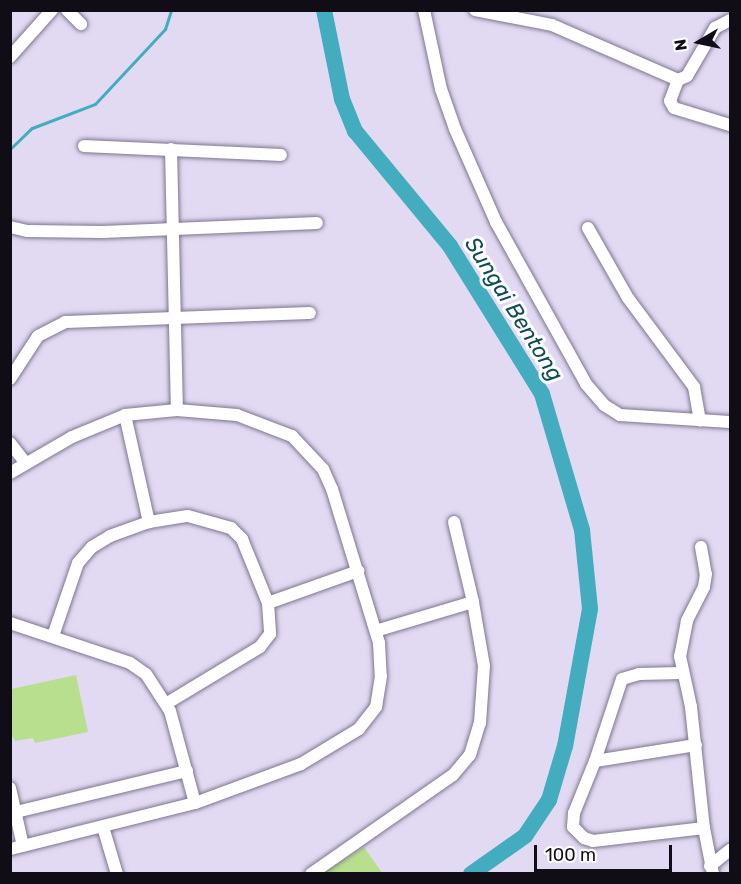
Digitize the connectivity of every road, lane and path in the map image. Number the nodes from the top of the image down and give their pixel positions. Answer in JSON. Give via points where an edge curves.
{"nodes":[{"id":1,"x":52,"y":10,"type":"edge"},
{"id":2,"x":67,"y":10,"type":"edge"},
{"id":3,"x":424,"y":10,"type":"edge"},
{"id":4,"x":475,"y":10,"type":"edge"},
{"id":5,"x":730,"y":20,"type":"edge"},
{"id":6,"x":81,"y":24,"type":"dead end"},
{"id":7,"x":10,"y":57,"type":"edge"},
{"id":8,"x":678,"y":80,"type":"junction"},
{"id":9,"x":730,"y":125,"type":"edge"},
{"id":10,"x":84,"y":146,"type":"dead end"},
{"id":11,"x":171,"y":149,"type":"junction"},
{"id":12,"x":281,"y":155,"type":"dead end"},
{"id":13,"x":317,"y":223,"type":"dead end"},
{"id":14,"x":10,"y":227,"type":"edge"},
{"id":15,"x":588,"y":228,"type":"dead end"},
{"id":16,"x":173,"y":229,"type":"junction"},
{"id":17,"x":310,"y":313,"type":"dead end"},
{"id":18,"x":176,"y":316,"type":"junction"},
{"id":19,"x":10,"y":379,"type":"edge"},
{"id":20,"x":177,"y":410,"type":"junction"},
{"id":21,"x":125,"y":415,"type":"junction"},
{"id":22,"x":700,"y":420,"type":"junction"},
{"id":23,"x":730,"y":422,"type":"edge"},
{"id":24,"x":10,"y":443,"type":"edge"},
{"id":25,"x":25,"y":462,"type":"junction"},
{"id":26,"x":10,"y":472,"type":"edge"},
{"id":27,"x":149,"y":522,"type":"junction"},
{"id":28,"x":454,"y":522,"type":"dead end"},
{"id":29,"x":701,"y":547,"type":"dead end"},
{"id":30,"x":358,"y":571,"type":"junction"},
{"id":31,"x":473,"y":602,"type":"junction"},
{"id":32,"x":268,"y":603,"type":"junction"},
{"id":33,"x":10,"y":623,"type":"edge"},
{"id":34,"x":376,"y":631,"type":"junction"},
{"id":35,"x":53,"y":636,"type":"junction"},
{"id":36,"x":681,"y":674,"type":"junction"},
{"id":37,"x":166,"y":704,"type":"junction"},
{"id":38,"x":696,"y":745,"type":"junction"},
{"id":39,"x":595,"y":761,"type":"junction"},
{"id":40,"x":187,"y":771,"type":"junction"},
{"id":41,"x":10,"y":788,"type":"edge"},
{"id":42,"x":195,"y":803,"type":"junction"},
{"id":43,"x":16,"y":812,"type":"junction"},
{"id":44,"x":103,"y":827,"type":"junction"},
{"id":45,"x":704,"y":828,"type":"junction"},
{"id":46,"x":23,"y":846,"type":"junction"},
{"id":47,"x":10,"y":849,"type":"edge"},
{"id":48,"x":730,"y":850,"type":"edge"},
{"id":49,"x":712,"y":870,"type":"edge"},
{"id":50,"x":117,"y":873,"type":"edge"},
{"id":51,"x":311,"y":873,"type":"edge"}],
"edges":[{"from":1,"to":7,"type":"street"},
{"from":2,"to":6,"type":"street"},
{"from":3,"to":22,"type":"street","via":[[454,129],[501,232],[586,384],[620,415]]},
{"from":4,"to":8,"type":"street","via":[[552,25]]},
{"from":5,"to":8,"type":"street","via":[[716,28],[687,76]]},
{"from":8,"to":9,"type":"street","via":[[670,101],[675,108]]},
{"from":10,"to":11,"type":"street"},
{"from":11,"to":12,"type":"street"},
{"from":11,"to":16,"type":"street"},
{"from":13,"to":16,"type":"street"},
{"from":14,"to":16,"type":"street","via":[[49,232]]},
{"from":15,"to":22,"type":"street","via":[[628,298],[694,387]]},
{"from":16,"to":18,"type":"street"},
{"from":17,"to":18,"type":"street"},
{"from":18,"to":19,"type":"street","via":[[56,324],[32,342]]},
{"from":18,"to":20,"type":"street"},
{"from":20,"to":21,"type":"street"},
{"from":20,"to":30,"type":"street","via":[[237,415],[292,436],[328,479]]},
{"from":21,"to":25,"type":"street"},
{"from":21,"to":27,"type":"street"},
{"from":22,"to":23,"type":"street"},
{"from":24,"to":25,"type":"street"},
{"from":25,"to":26,"type":"street"},
{"from":27,"to":32,"type":"street","via":[[188,516],[231,528],[242,539]]},
{"from":27,"to":35,"type":"street","via":[[110,536],[84,555]]},
{"from":28,"to":31,"type":"street"},
{"from":29,"to":36,"type":"street","via":[[706,574],[687,621],[680,656]]},
{"from":30,"to":32,"type":"street"},
{"from":30,"to":34,"type":"street"},
{"from":31,"to":34,"type":"street"},
{"from":31,"to":51,"type":"street","via":[[483,675],[480,723],[470,755],[453,775],[398,817]]},
{"from":32,"to":37,"type":"street","via":[[271,626],[266,642]]},
{"from":33,"to":35,"type":"street"},
{"from":34,"to":42,"type":"street","via":[[380,695],[359,729],[301,764]]},
{"from":35,"to":37,"type":"street","via":[[136,666]]},
{"from":36,"to":38,"type":"street"},
{"from":36,"to":39,"type":"street","via":[[639,674],[622,679]]},
{"from":37,"to":40,"type":"street"},
{"from":38,"to":39,"type":"street"},
{"from":38,"to":45,"type":"street"},
{"from":39,"to":45,"type":"street","via":[[572,821],[575,831],[584,838],[604,840]]},
{"from":40,"to":42,"type":"street"},
{"from":40,"to":43,"type":"street"},
{"from":41,"to":43,"type":"street"},
{"from":42,"to":44,"type":"street"},
{"from":43,"to":46,"type":"street"},
{"from":44,"to":46,"type":"street"},
{"from":44,"to":50,"type":"street"},
{"from":45,"to":49,"type":"street"},
{"from":46,"to":47,"type":"street"},
{"from":48,"to":49,"type":"street"}]}
